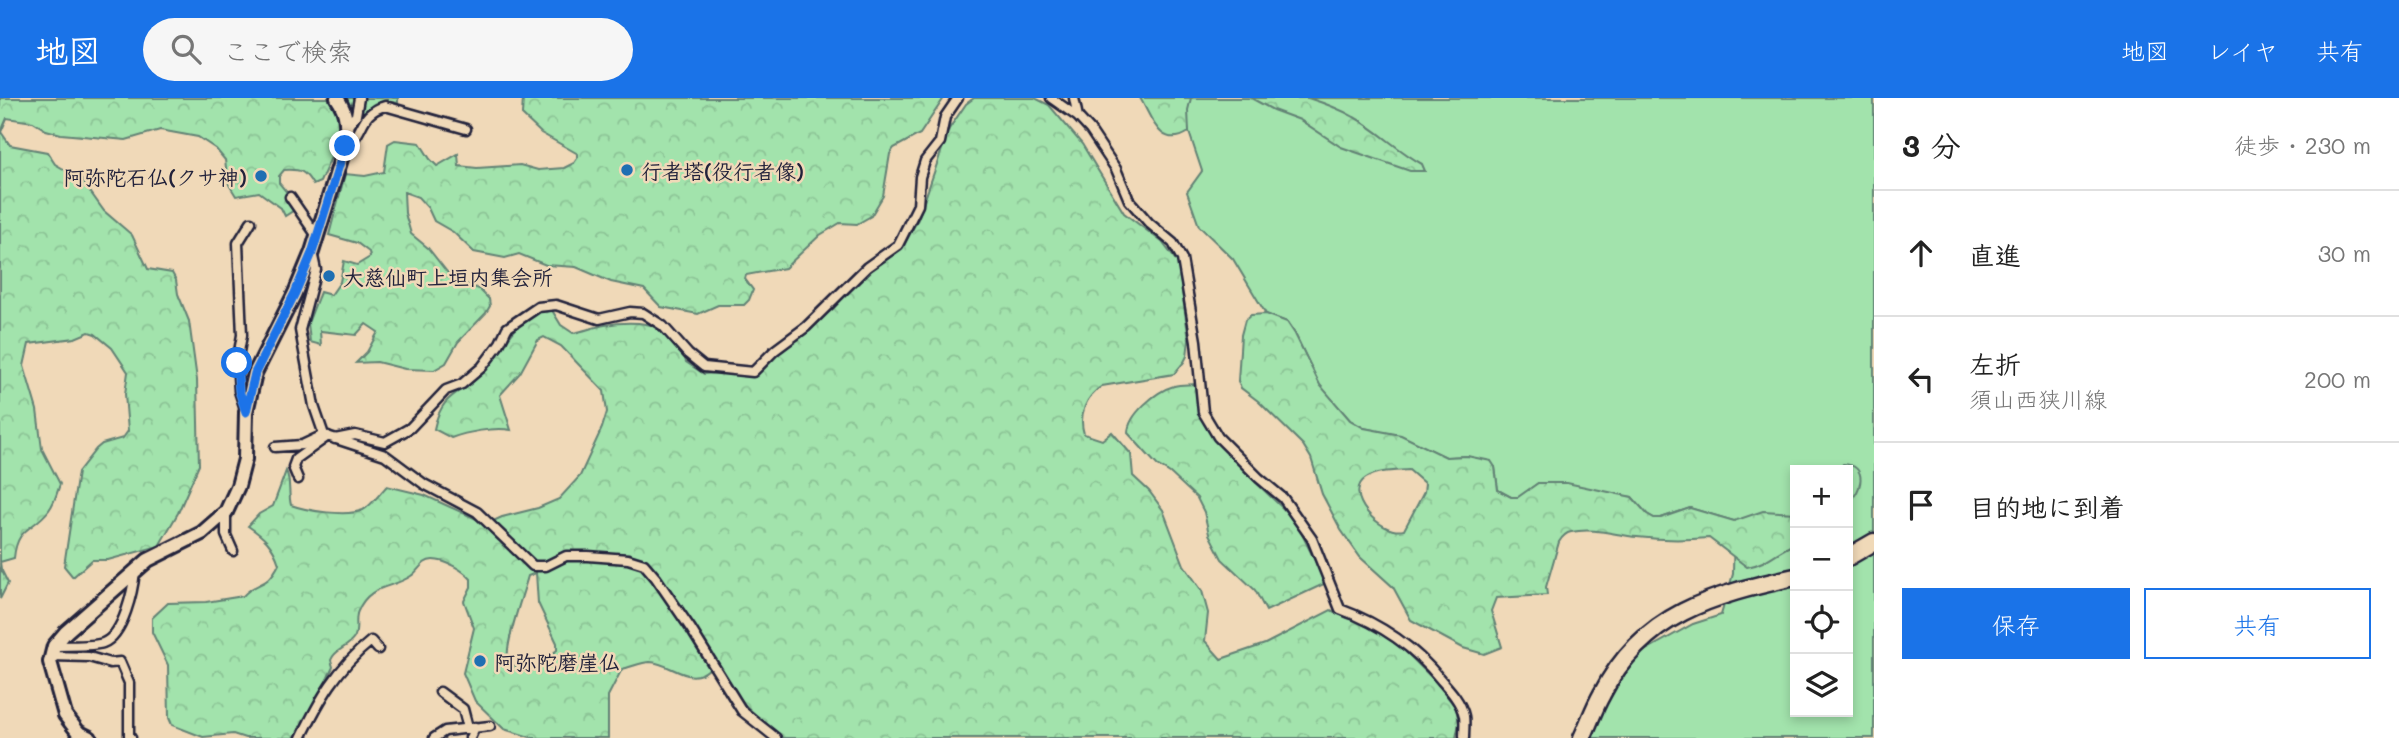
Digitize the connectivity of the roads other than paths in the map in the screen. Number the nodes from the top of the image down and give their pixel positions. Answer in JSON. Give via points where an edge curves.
{"nodes":[{"id":1,"x":337,"y":98,"type":"edge"},
{"id":2,"x":359,"y":98,"type":"edge"},
{"id":3,"x":958,"y":98,"type":"edge"},
{"id":4,"x":1051,"y":98,"type":"edge"},
{"id":5,"x":1074,"y":98,"type":"edge"},
{"id":6,"x":1077,"y":117,"type":"junction"},
{"id":7,"x":347,"y":127,"type":"junction"},
{"id":8,"x":466,"y":129,"type":"dead end"},
{"id":9,"x":345,"y":146,"type":"junction"},
{"id":10,"x":290,"y":197,"type":"dead end"},
{"id":11,"x":251,"y":222,"type":"dead end"},
{"id":12,"x":317,"y":236,"type":"junction"},
{"id":13,"x":312,"y":253,"type":"junction"},
{"id":14,"x":246,"y":412,"type":"junction"},
{"id":15,"x":329,"y":437,"type":"junction"},
{"id":16,"x":275,"y":447,"type":"dead end"},
{"id":17,"x":298,"y":479,"type":"dead end"},
{"id":18,"x":226,"y":512,"type":"junction"},
{"id":19,"x":1874,"y":542,"type":"edge"},
{"id":20,"x":233,"y":551,"type":"dead end"},
{"id":21,"x":1853,"y":553,"type":"edge"},
{"id":22,"x":135,"y":571,"type":"junction"},
{"id":23,"x":1790,"y":578,"type":"edge"},
{"id":24,"x":379,"y":649,"type":"dead end"},
{"id":25,"x":53,"y":651,"type":"junction"},
{"id":26,"x":440,"y":692,"type":"dead end"},
{"id":27,"x":489,"y":726,"type":"dead end"},
{"id":28,"x":471,"y":728,"type":"junction"},
{"id":29,"x":90,"y":738,"type":"edge"},
{"id":30,"x":131,"y":738,"type":"edge"},
{"id":31,"x":301,"y":738,"type":"edge"},
{"id":32,"x":434,"y":738,"type":"edge"},
{"id":33,"x":470,"y":738,"type":"edge"},
{"id":34,"x":776,"y":738,"type":"edge"},
{"id":35,"x":1464,"y":738,"type":"edge"},
{"id":36,"x":1582,"y":738,"type":"edge"}],
"edges":[{"from":1,"to":7,"type":"main road","via":[[344,107]]},
{"from":2,"to":7,"type":"street","via":[[356,115]]},
{"from":3,"to":15,"type":"street","via":[[945,117],[940,142],[925,161],[918,205],[898,245],[866,267],[753,372],[704,367],[663,326],[643,313],[599,318],[556,305],[538,307],[507,328],[482,367],[462,384],[446,390],[410,428],[385,442],[355,435]]},
{"from":4,"to":6,"type":"street"},
{"from":5,"to":6,"type":"street"},
{"from":6,"to":35,"type":"street","via":[[1102,145],[1129,200],[1182,258],[1203,412],[1218,437],[1283,498],[1305,529],[1340,609],[1396,636],[1444,683],[1464,717]]},
{"from":7,"to":9,"type":"main road"},
{"from":8,"to":9,"type":"street","via":[[385,106],[372,110],[354,141]]},
{"from":9,"to":12,"type":"main road"},
{"from":10,"to":12,"type":"street"},
{"from":11,"to":14,"type":"street","via":[[238,243],[242,335],[237,363]]},
{"from":12,"to":13,"type":"main road"},
{"from":13,"to":14,"type":"main road","via":[[255,373]]},
{"from":13,"to":15,"type":"street","via":[[316,270],[300,330],[314,406]]},
{"from":14,"to":18,"type":"main road","via":[[245,459]]},
{"from":15,"to":16,"type":"street"},
{"from":15,"to":17,"type":"street","via":[[296,459],[293,467]]},
{"from":15,"to":34,"type":"street","via":[[384,455],[424,484],[477,512],[533,566],[546,566],[566,556],[644,564],[742,711]]},
{"from":18,"to":20,"type":"street","via":[[226,535]]},
{"from":18,"to":22,"type":"main road","via":[[202,533],[148,559]]},
{"from":19,"to":21,"type":"highway"},
{"from":22,"to":25,"type":"main road","via":[[66,632]]},
{"from":22,"to":25,"type":"street","via":[[124,617],[109,640]]},
{"from":23,"to":36,"type":"highway","via":[[1697,604],[1658,625],[1631,651],[1602,692]]},
{"from":24,"to":31,"type":"street","via":[[372,641],[332,679]]},
{"from":25,"to":29,"type":"main road","via":[[52,673],[65,715],[78,732]]},
{"from":25,"to":30,"type":"street","via":[[120,662],[129,683]]},
{"from":26,"to":28,"type":"street","via":[[463,709]]},
{"from":27,"to":28,"type":"street"},
{"from":28,"to":32,"type":"street","via":[[445,731]]},
{"from":28,"to":33,"type":"street"}]}
